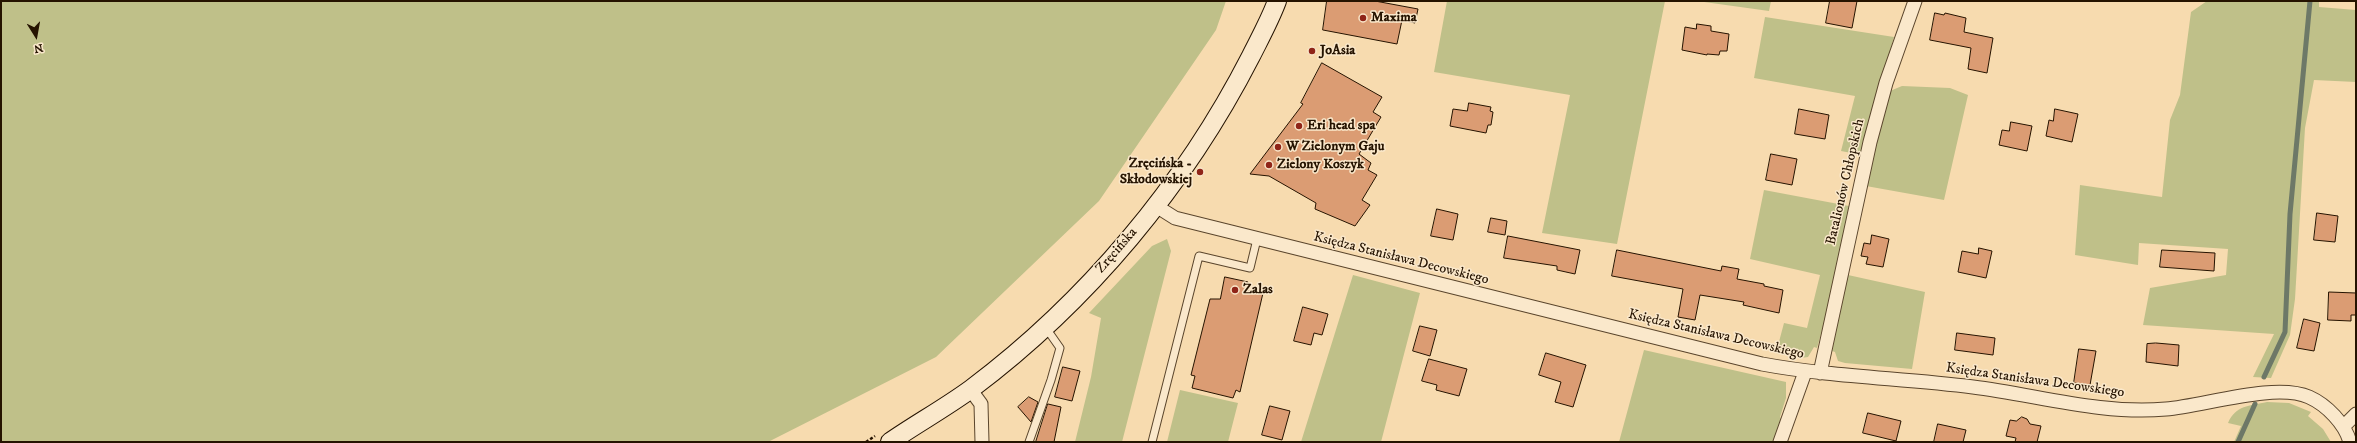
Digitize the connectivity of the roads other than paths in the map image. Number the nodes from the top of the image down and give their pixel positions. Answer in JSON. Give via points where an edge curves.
{"nodes":[{"id":1,"x":1277,"y":1,"type":"edge"},
{"id":2,"x":1915,"y":1,"type":"edge"},
{"id":3,"x":1156,"y":206,"type":"junction"},
{"id":4,"x":1257,"y":239,"type":"junction"},
{"id":5,"x":1045,"y":327,"type":"junction"},
{"id":6,"x":1805,"y":372,"type":"junction"},
{"id":7,"x":1820,"y":373,"type":"junction"},
{"id":8,"x":970,"y":389,"type":"junction"},
{"id":9,"x":2356,"y":414,"type":"edge"},
{"id":10,"x":2343,"y":427,"type":"junction"},
{"id":11,"x":884,"y":438,"type":"edge"},
{"id":12,"x":982,"y":442,"type":"edge"},
{"id":13,"x":1029,"y":442,"type":"edge"},
{"id":14,"x":1152,"y":442,"type":"edge"},
{"id":15,"x":1780,"y":442,"type":"edge"},
{"id":16,"x":2350,"y":442,"type":"edge"}],
"edges":[{"from":1,"to":3,"type":"street","name":"Zręcińska","via":[[1243,71],[1214,122]]},
{"from":2,"to":7,"type":"street","name":"Batalionów Chłopskich","via":[[1886,83],[1870,142]]},
{"from":3,"to":4,"type":"street","name":"Księdza Stanisława Decowskiego","via":[[1175,218]]},
{"from":3,"to":5,"type":"street","name":"Zręcińska","via":[[1100,272]]},
{"from":4,"to":6,"type":"street","name":"Księdza Stanisława Decowskiego","via":[[1698,349]]},
{"from":4,"to":14,"type":"lane","via":[[1250,268],[1199,256]]},
{"from":5,"to":8,"type":"street","name":"Zręcińska"},
{"from":5,"to":13,"type":"lane","via":[[1060,348]]},
{"from":6,"to":7,"type":"street","name":"Księdza Stanisława Decowskiego"},
{"from":6,"to":15,"type":"street"},
{"from":7,"to":10,"type":"street","name":"Księdza Stanisława Decowskiego","via":[[1973,387],[2103,408],[2138,410],[2173,408],[2270,393],[2292,394],[2309,397],[2331,413]]},
{"from":8,"to":11,"type":"street","name":"Zręcińska"},
{"from":8,"to":12,"type":"street","via":[[981,404]]},
{"from":9,"to":10,"type":"street"},
{"from":10,"to":16,"type":"street","name":"Księdza Stanisława Decowskiego"}]}
